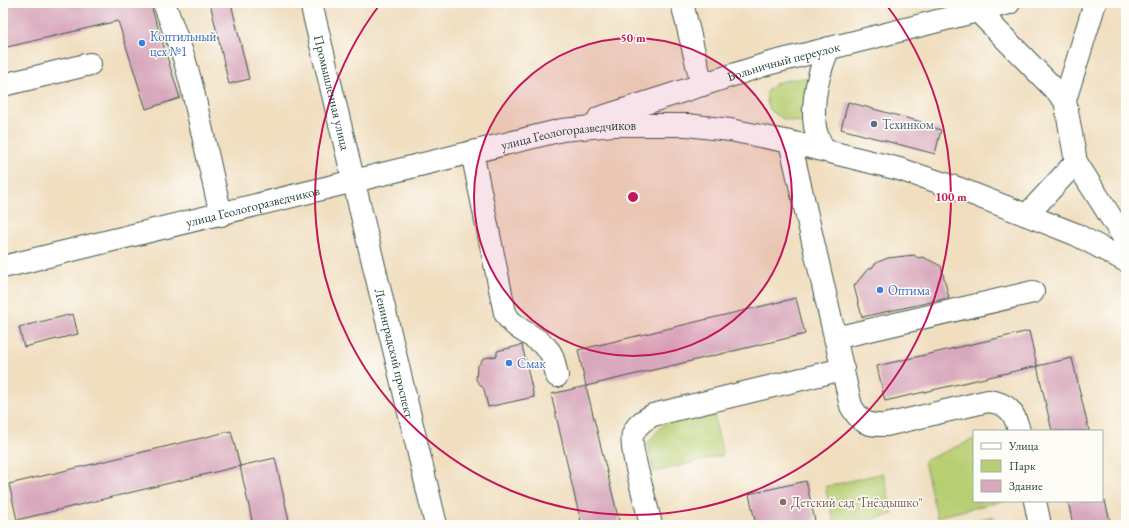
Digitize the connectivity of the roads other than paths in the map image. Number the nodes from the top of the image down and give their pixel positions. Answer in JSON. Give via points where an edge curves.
{"nodes":[{"id":1,"x":164,"y":3,"type":"edge"},
{"id":2,"x":312,"y":3,"type":"edge"},
{"id":3,"x":682,"y":3,"type":"edge"},
{"id":4,"x":1009,"y":3,"type":"edge"},
{"id":5,"x":1095,"y":3,"type":"edge"},
{"id":6,"x":978,"y":11,"type":"junction"},
{"id":7,"x":829,"y":48,"type":"junction"},
{"id":8,"x":90,"y":64,"type":"dead end"},
{"id":9,"x":3,"y":85,"type":"edge"},
{"id":10,"x":702,"y":85,"type":"junction"},
{"id":11,"x":1065,"y":100,"type":"junction"},
{"id":12,"x":562,"y":130,"type":"junction"},
{"id":13,"x":790,"y":142,"type":"junction"},
{"id":14,"x":824,"y":150,"type":"junction"},
{"id":15,"x":472,"y":152,"type":"junction"},
{"id":16,"x":1076,"y":162,"type":"junction"},
{"id":17,"x":354,"y":181,"type":"junction"},
{"id":18,"x":221,"y":215,"type":"junction"},
{"id":19,"x":1027,"y":215,"type":"junction"},
{"id":20,"x":1126,"y":241,"type":"edge"},
{"id":21,"x":1126,"y":261,"type":"edge"},
{"id":22,"x":3,"y":267,"type":"edge"},
{"id":23,"x":1032,"y":292,"type":"dead end"},
{"id":24,"x":835,"y":338,"type":"junction"},
{"id":25,"x":843,"y":369,"type":"junction"},
{"id":26,"x":558,"y":376,"type":"dead end"},
{"id":27,"x":1019,"y":430,"type":"edge"},
{"id":28,"x":1035,"y":502,"type":"edge"},
{"id":29,"x":436,"y":525,"type":"edge"},
{"id":30,"x":651,"y":525,"type":"edge"},
{"id":31,"x":1040,"y":525,"type":"edge"}],
"edges":[{"from":1,"to":18,"type":"street","via":[[184,58]]},
{"from":2,"to":17,"type":"street","name":"Промышленная улица"},
{"from":3,"to":10,"type":"street"},
{"from":4,"to":6,"type":"street","name":"Больничный переулок"},
{"from":5,"to":11,"type":"street"},
{"from":6,"to":7,"type":"street","name":"Больничный переулок"},
{"from":6,"to":11,"type":"street"},
{"from":7,"to":10,"type":"street","name":"Больничный переулок"},
{"from":7,"to":14,"type":"street","via":[[822,64],[815,102],[814,126]]},
{"from":8,"to":9,"type":"street"},
{"from":10,"to":12,"type":"street","name":"Больничный переулок"},
{"from":11,"to":16,"type":"street"},
{"from":12,"to":13,"type":"street","name":"улица Геологоразведчиков","via":[[613,125],[687,126],[730,130]]},
{"from":12,"to":15,"type":"street","name":"улица Геологоразведчиков"},
{"from":13,"to":14,"type":"street","name":"улица Геологоразведчиков"},
{"from":13,"to":24,"type":"street"},
{"from":14,"to":19,"type":"street","name":"улица Геологоразведчиков","via":[[946,185]]},
{"from":15,"to":17,"type":"street","name":"улица Геологоразведчиков"},
{"from":15,"to":26,"type":"street","via":[[505,313],[515,327],[546,347],[551,353]]},
{"from":16,"to":19,"type":"street"},
{"from":16,"to":20,"type":"street"},
{"from":17,"to":18,"type":"street","name":"улица Геологоразведчиков"},
{"from":17,"to":29,"type":"street","name":"Ленинградский проспект"},
{"from":18,"to":22,"type":"street","name":"улица Геологоразведчиков"},
{"from":19,"to":21,"type":"street","name":"улица Геологоразведчиков","via":[[1074,234]]},
{"from":23,"to":24,"type":"street"},
{"from":24,"to":25,"type":"street"},
{"from":25,"to":27,"type":"street","via":[[851,406],[858,418],[873,426],[988,401],[1000,402],[1010,409]]},
{"from":25,"to":30,"type":"street","via":[[653,415],[639,423],[632,435],[633,449]]},
{"from":28,"to":31,"type":"street"}]}
